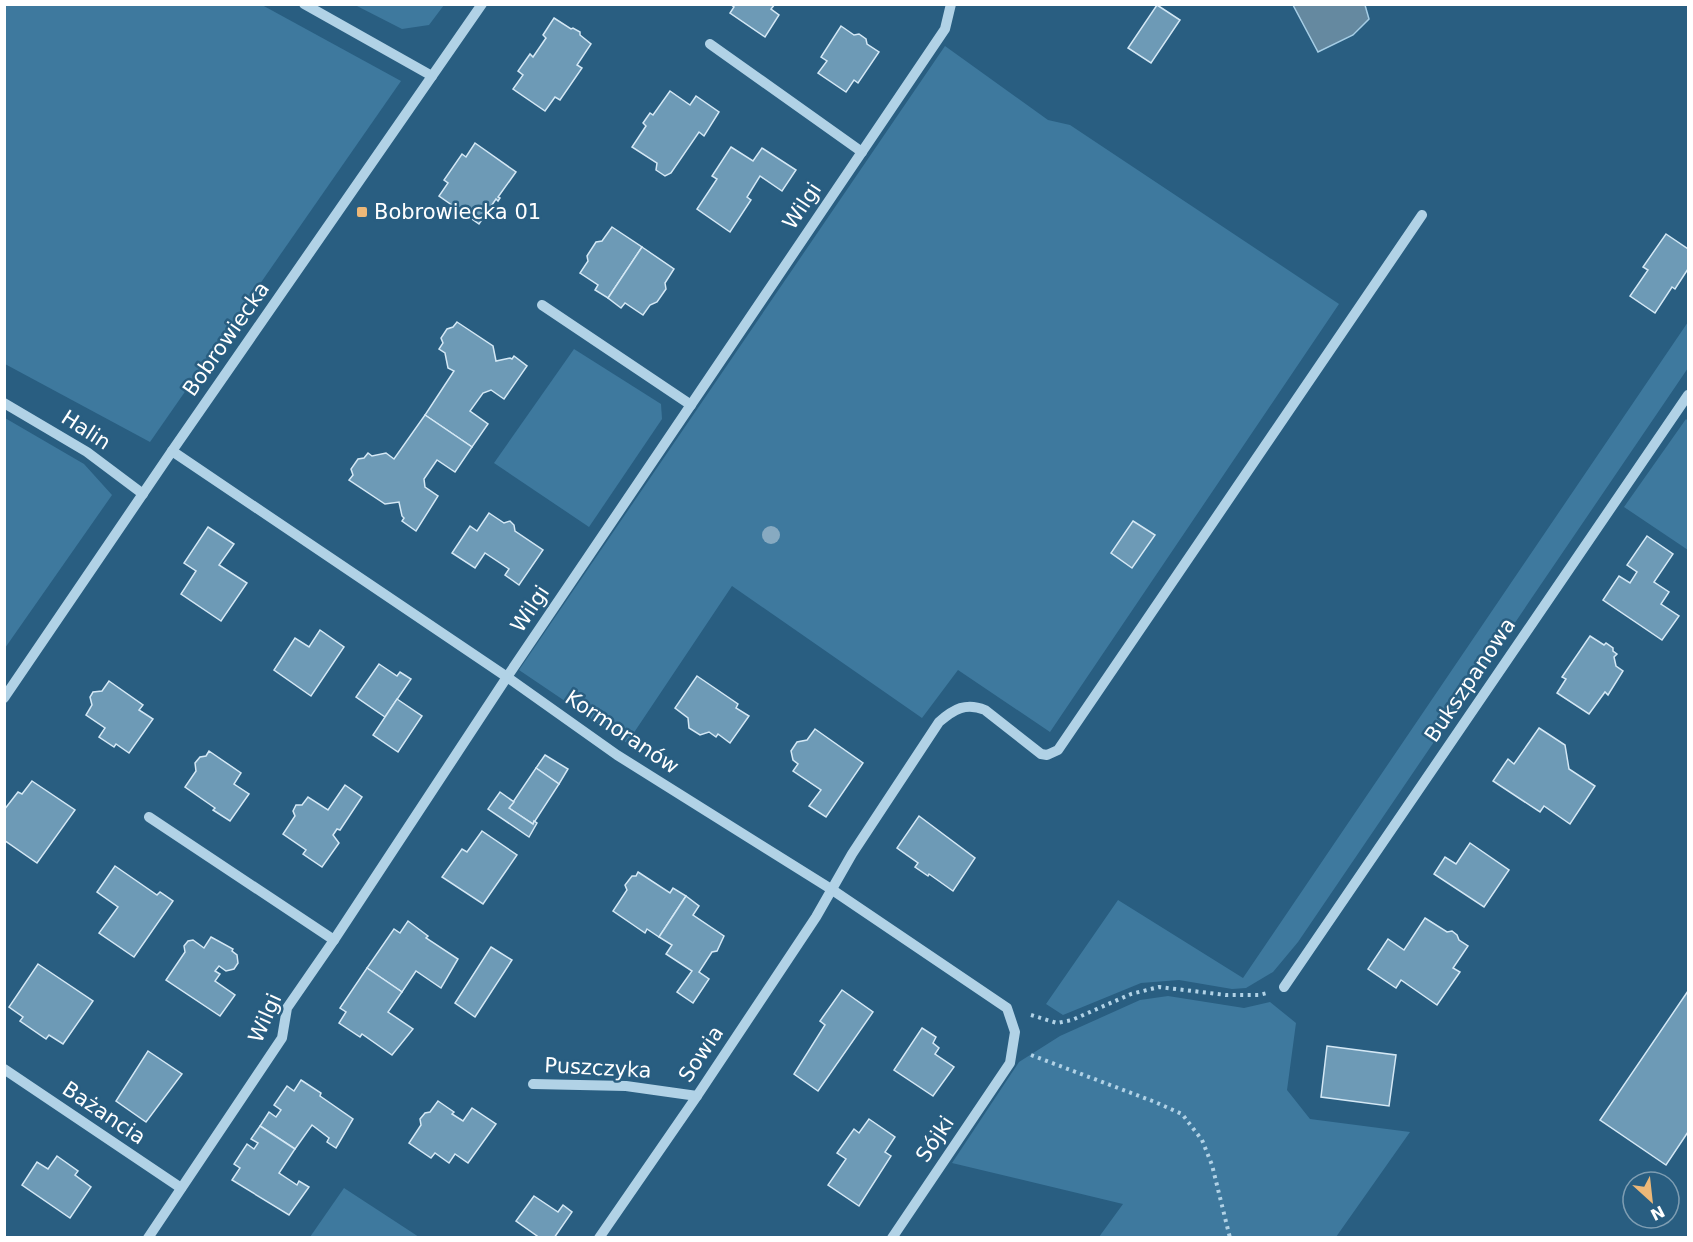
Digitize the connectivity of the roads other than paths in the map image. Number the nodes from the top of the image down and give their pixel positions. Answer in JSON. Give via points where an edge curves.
{"nodes":[{"id":1,"x":304,"y":4,"type":"edge"},
{"id":2,"x":483,"y":4,"type":"edge"},
{"id":3,"x":951,"y":4,"type":"edge"},
{"id":4,"x":710,"y":45,"type":"dead end"},
{"id":5,"x":432,"y":76,"type":"junction"},
{"id":6,"x":862,"y":152,"type":"junction"},
{"id":7,"x":1422,"y":215,"type":"dead end"},
{"id":8,"x":542,"y":305,"type":"dead end"},
{"id":9,"x":1689,"y":394,"type":"edge"},
{"id":10,"x":4,"y":403,"type":"edge"},
{"id":11,"x":691,"y":405,"type":"junction"},
{"id":12,"x":172,"y":451,"type":"junction"},
{"id":13,"x":143,"y":494,"type":"junction"},
{"id":14,"x":507,"y":677,"type":"junction"},
{"id":15,"x":4,"y":698,"type":"edge"},
{"id":16,"x":149,"y":817,"type":"dead end"},
{"id":17,"x":831,"y":890,"type":"junction"},
{"id":18,"x":334,"y":940,"type":"junction"},
{"id":19,"x":1284,"y":987,"type":"road end"},
{"id":20,"x":1010,"y":1063,"type":"joint"},
{"id":21,"x":4,"y":1069,"type":"edge"},
{"id":22,"x":533,"y":1084,"type":"dead end"},
{"id":23,"x":697,"y":1095,"type":"junction"},
{"id":24,"x":181,"y":1188,"type":"junction"},
{"id":25,"x":148,"y":1238,"type":"edge"},
{"id":26,"x":599,"y":1238,"type":"edge"},
{"id":27,"x":892,"y":1238,"type":"edge"}],
"edges":[{"from":1,"to":5,"type":"street"},
{"from":2,"to":5,"type":"street","name":"Bobrowiecka"},
{"from":3,"to":6,"type":"street","name":"Wilgi","via":[[945,29]]},
{"from":4,"to":6,"type":"street"},
{"from":5,"to":12,"type":"street","name":"Bobrowiecka"},
{"from":6,"to":11,"type":"street","name":"Wilgi"},
{"from":7,"to":17,"type":"street","name":"Sowia","via":[[1058,750],[1041,754],[976,706],[952,711],[939,722]]},
{"from":8,"to":11,"type":"street"},
{"from":9,"to":19,"type":"street","name":"Bukszpanowa"},
{"from":10,"to":13,"type":"street","name":"Halin","via":[[87,452]]},
{"from":11,"to":14,"type":"street","name":"Wilgi"},
{"from":12,"to":13,"type":"street","name":"Bobrowiecka"},
{"from":12,"to":14,"type":"street","name":"Kormoranów"},
{"from":13,"to":15,"type":"street","name":"Bobrowiecka"},
{"from":14,"to":17,"type":"street","name":"Kormoranów","via":[[617,755]]},
{"from":14,"to":18,"type":"street","name":"Wilgi"},
{"from":16,"to":18,"type":"street"},
{"from":17,"to":20,"type":"street","name":"Kormoranów","via":[[1007,1008],[1015,1032]]},
{"from":17,"to":23,"type":"street","name":"Sowia"},
{"from":18,"to":24,"type":"street","name":"Wilgi","via":[[287,1008],[282,1038]]},
{"from":20,"to":27,"type":"street","name":"Sójki"},
{"from":21,"to":24,"type":"street","name":"Bażancia"},
{"from":22,"to":23,"type":"street","name":"Puszczyka","via":[[626,1086]]},
{"from":23,"to":26,"type":"street","name":"Sowia"},
{"from":24,"to":25,"type":"street","name":"Wilgi"}]}
